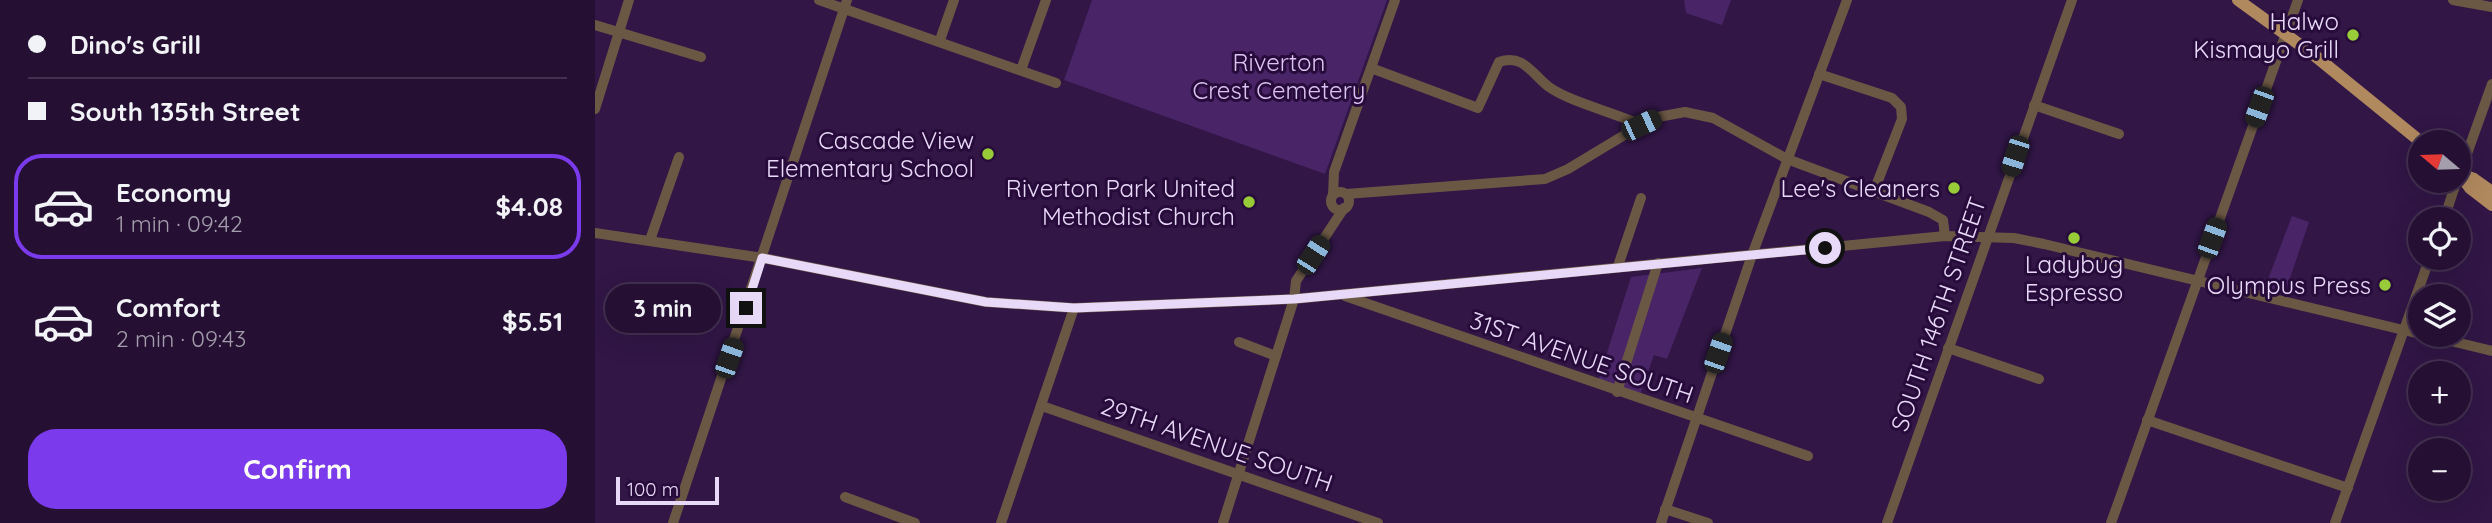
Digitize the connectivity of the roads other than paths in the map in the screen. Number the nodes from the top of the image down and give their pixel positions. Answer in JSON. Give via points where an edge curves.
{"nodes":[{"id":1,"x":629,"y":0,"type":"edge"},
{"id":2,"x":819,"y":0,"type":"edge"},
{"id":3,"x":954,"y":0,"type":"edge"},
{"id":4,"x":1046,"y":0,"type":"edge"},
{"id":5,"x":1395,"y":0,"type":"edge"},
{"id":6,"x":1847,"y":0,"type":"edge"},
{"id":7,"x":2072,"y":0,"type":"edge"},
{"id":8,"x":2238,"y":0,"type":"edge"},
{"id":9,"x":2298,"y":0,"type":"edge"},
{"id":10,"x":2453,"y":0,"type":"edge"},
{"id":11,"x":845,"y":4,"type":"edge"},
{"id":12,"x":2492,"y":8,"type":"edge"},
{"id":13,"x":595,"y":25,"type":"edge"},
{"id":14,"x":619,"y":33,"type":"junction"},
{"id":15,"x":2285,"y":35,"type":"junction"},
{"id":16,"x":940,"y":40,"type":"junction"},
{"id":17,"x":701,"y":57,"type":"dead end"},
{"id":18,"x":1371,"y":68,"type":"junction"},
{"id":19,"x":1021,"y":70,"type":"junction"},
{"id":20,"x":1819,"y":74,"type":"junction"},
{"id":21,"x":1056,"y":83,"type":"dead end"},
{"id":22,"x":2492,"y":84,"type":"edge"},
{"id":23,"x":597,"y":95,"type":"edge"},
{"id":24,"x":2034,"y":105,"type":"junction"},
{"id":25,"x":595,"y":109,"type":"edge"},
{"id":26,"x":1641,"y":125,"type":"junction"},
{"id":27,"x":2408,"y":132,"type":"edge"},
{"id":28,"x":2119,"y":134,"type":"dead end"},
{"id":29,"x":2471,"y":143,"type":"edge"},
{"id":30,"x":679,"y":157,"type":"dead end"},
{"id":31,"x":1787,"y":159,"type":"junction"},
{"id":32,"x":2471,"y":178,"type":"edge"},
{"id":33,"x":2471,"y":189,"type":"edge"},
{"id":34,"x":1874,"y":191,"type":"junction"},
{"id":35,"x":2492,"y":192,"type":"edge"},
{"id":36,"x":1340,"y":198,"type":"junction"},
{"id":37,"x":1641,"y":198,"type":"dead end"},
{"id":38,"x":2492,"y":205,"type":"edge"},
{"id":39,"x":595,"y":233,"type":"edge"},
{"id":40,"x":1945,"y":236,"type":"junction"},
{"id":41,"x":1988,"y":236,"type":"junction"},
{"id":42,"x":650,"y":240,"type":"junction"},
{"id":43,"x":1752,"y":255,"type":"junction"},
{"id":44,"x":762,"y":258,"type":"junction"},
{"id":45,"x":1658,"y":263,"type":"junction"},
{"id":46,"x":1618,"y":267,"type":"junction"},
{"id":47,"x":2425,"y":270,"type":"edge"},
{"id":48,"x":2196,"y":281,"type":"junction"},
{"id":49,"x":1342,"y":295,"type":"junction"},
{"id":50,"x":1294,"y":299,"type":"junction"},
{"id":51,"x":1074,"y":308,"type":"junction"},
{"id":52,"x":2404,"y":330,"type":"junction"},
{"id":53,"x":2408,"y":331,"type":"edge"},
{"id":54,"x":1238,"y":342,"type":"dead end"},
{"id":55,"x":2471,"y":346,"type":"edge"},
{"id":56,"x":1948,"y":348,"type":"junction"},
{"id":57,"x":2492,"y":351,"type":"edge"},
{"id":58,"x":1276,"y":356,"type":"junction"},
{"id":59,"x":2039,"y":379,"type":"dead end"},
{"id":60,"x":1616,"y":392,"type":"junction"},
{"id":61,"x":1042,"y":406,"type":"junction"},
{"id":62,"x":1695,"y":419,"type":"junction"},
{"id":63,"x":2147,"y":420,"type":"junction"},
{"id":64,"x":1808,"y":456,"type":"dead end"},
{"id":65,"x":1239,"y":474,"type":"junction"},
{"id":66,"x":2348,"y":488,"type":"junction"},
{"id":67,"x":845,"y":497,"type":"dead end"},
{"id":68,"x":1665,"y":509,"type":"junction"},
{"id":69,"x":673,"y":523,"type":"edge"},
{"id":70,"x":915,"y":523,"type":"edge"},
{"id":71,"x":1001,"y":523,"type":"edge"},
{"id":72,"x":1223,"y":523,"type":"edge"},
{"id":73,"x":1378,"y":523,"type":"edge"},
{"id":74,"x":1661,"y":523,"type":"edge"},
{"id":75,"x":1708,"y":523,"type":"edge"},
{"id":76,"x":1887,"y":523,"type":"edge"},
{"id":77,"x":2111,"y":523,"type":"edge"},
{"id":78,"x":2336,"y":523,"type":"edge"}],
"edges":[{"from":1,"to":14,"type":"street"},
{"from":2,"to":11,"type":"street"},
{"from":3,"to":16,"type":"street"},
{"from":4,"to":19,"type":"street"},
{"from":5,"to":18,"type":"street"},
{"from":6,"to":20,"type":"street"},
{"from":7,"to":24,"type":"street","name":"SOUTH 146TH STREET"},
{"from":8,"to":15,"type":"main road"},
{"from":9,"to":15,"type":"street"},
{"from":10,"to":12,"type":"street"},
{"from":11,"to":16,"type":"street"},
{"from":11,"to":44,"type":"street"},
{"from":13,"to":14,"type":"street"},
{"from":14,"to":17,"type":"street"},
{"from":14,"to":23,"type":"street"},
{"from":15,"to":27,"type":"main road"},
{"from":15,"to":48,"type":"street"},
{"from":16,"to":19,"type":"street"},
{"from":18,"to":26,"type":"street","via":[[1478,108],[1499,62],[1506,60],[1528,66],[1551,89]]},
{"from":18,"to":36,"type":"street","via":[[1333,172]]},
{"from":19,"to":21,"type":"street"},
{"from":20,"to":31,"type":"street"},
{"from":20,"to":34,"type":"street","via":[[1892,98],[1901,107],[1902,119]]},
{"from":22,"to":29,"type":"street"},
{"from":23,"to":25,"type":"street"},
{"from":24,"to":28,"type":"street"},
{"from":24,"to":41,"type":"street","name":"SOUTH 146TH STREET"},
{"from":26,"to":31,"type":"street","via":[[1672,113],[1699,114]]},
{"from":26,"to":36,"type":"street","via":[[1545,178],[1371,191]]},
{"from":30,"to":42,"type":"street"},
{"from":31,"to":34,"type":"street"},
{"from":31,"to":43,"type":"street"},
{"from":32,"to":35,"type":"main road"},
{"from":33,"to":38,"type":"main road"},
{"from":34,"to":40,"type":"street","via":[[1943,220]]},
{"from":36,"to":50,"type":"street","via":[[1331,227],[1296,281]]},
{"from":37,"to":46,"type":"street"},
{"from":39,"to":42,"type":"street"},
{"from":40,"to":41,"type":"street"},
{"from":40,"to":43,"type":"street"},
{"from":41,"to":48,"type":"street","via":[[2045,244]]},
{"from":41,"to":56,"type":"street","name":"SOUTH 146TH STREET"},
{"from":42,"to":44,"type":"street"},
{"from":43,"to":45,"type":"street"},
{"from":43,"to":62,"type":"street"},
{"from":44,"to":51,"type":"street","via":[[986,302]]},
{"from":44,"to":69,"type":"street"},
{"from":45,"to":46,"type":"street"},
{"from":45,"to":60,"type":"street"},
{"from":46,"to":49,"type":"street"},
{"from":47,"to":52,"type":"street"},
{"from":48,"to":52,"type":"street"},
{"from":48,"to":63,"type":"street"},
{"from":49,"to":50,"type":"street"},
{"from":49,"to":60,"type":"street","name":"31ST AVENUE SOUTH"},
{"from":50,"to":51,"type":"street"},
{"from":50,"to":58,"type":"street"},
{"from":51,"to":61,"type":"street"},
{"from":52,"to":53,"type":"street"},
{"from":52,"to":66,"type":"street"},
{"from":54,"to":58,"type":"street"},
{"from":55,"to":57,"type":"street"},
{"from":56,"to":59,"type":"street"},
{"from":56,"to":76,"type":"street","name":"SOUTH 146TH STREET"},
{"from":58,"to":65,"type":"street"},
{"from":60,"to":62,"type":"street","name":"31ST AVENUE SOUTH"},
{"from":61,"to":65,"type":"street","name":"29TH AVENUE SOUTH"},
{"from":61,"to":71,"type":"street"},
{"from":62,"to":64,"type":"street","name":"31ST AVENUE SOUTH"},
{"from":62,"to":68,"type":"street"},
{"from":63,"to":66,"type":"street"},
{"from":63,"to":77,"type":"street"},
{"from":65,"to":72,"type":"street"},
{"from":65,"to":73,"type":"street","name":"29TH AVENUE SOUTH"},
{"from":66,"to":78,"type":"street"},
{"from":67,"to":70,"type":"street"},
{"from":68,"to":74,"type":"street"},
{"from":68,"to":75,"type":"street"}]}
